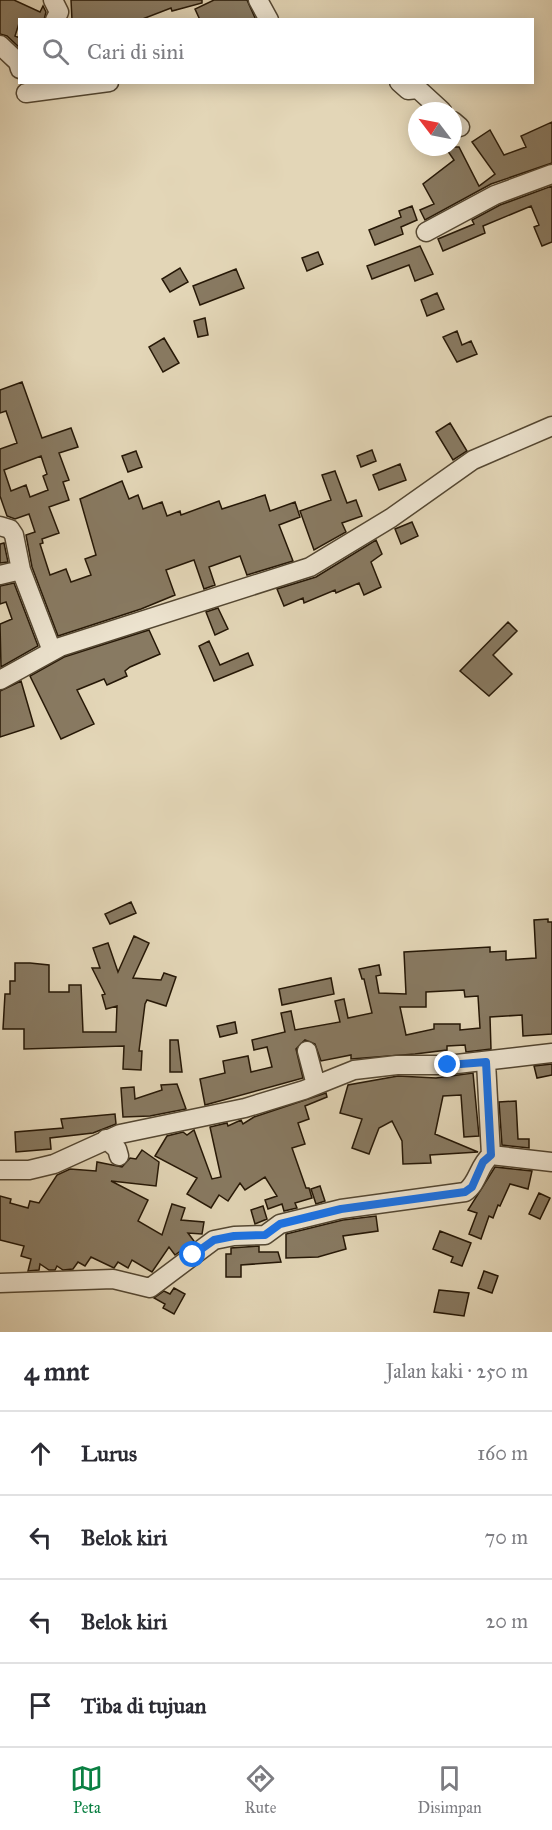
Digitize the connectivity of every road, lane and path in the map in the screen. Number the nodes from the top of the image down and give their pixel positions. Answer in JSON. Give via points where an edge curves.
{"nodes":[{"id":1,"x":53,"y":0,"type":"edge"},
{"id":2,"x":258,"y":0,"type":"edge"},
{"id":3,"x":56,"y":18,"type":"edge"},
{"id":4,"x":268,"y":18,"type":"edge"},
{"id":5,"x":0,"y":45,"type":"edge"},
{"id":6,"x":18,"y":63,"type":"edge"},
{"id":7,"x":94,"y":84,"type":"edge"},
{"id":8,"x":401,"y":84,"type":"edge"},
{"id":9,"x":29,"y":93,"type":"edge"},
{"id":10,"x":432,"y":102,"type":"edge"},
{"id":11,"x":552,"y":174,"type":"edge"},
{"id":12,"x":426,"y":232,"type":"dead end"},
{"id":13,"x":552,"y":426,"type":"edge"},
{"id":14,"x":0,"y":526,"type":"edge"},
{"id":15,"x":21,"y":570,"type":"junction"},
{"id":16,"x":0,"y":575,"type":"edge"},
{"id":17,"x":52,"y":651,"type":"junction"},
{"id":18,"x":0,"y":680,"type":"edge"},
{"id":19,"x":307,"y":1051,"type":"dead end"},
{"id":20,"x":552,"y":1053,"type":"edge"},
{"id":21,"x":486,"y":1062,"type":"junction"},
{"id":22,"x":316,"y":1084,"type":"junction"},
{"id":23,"x":105,"y":1139,"type":"junction"},
{"id":24,"x":491,"y":1155,"type":"junction"},
{"id":25,"x":119,"y":1156,"type":"dead end"},
{"id":26,"x":552,"y":1162,"type":"edge"},
{"id":27,"x":0,"y":1170,"type":"edge"},
{"id":28,"x":0,"y":1282,"type":"edge"}],
"edges":[{"from":1,"to":3,"type":"street","via":[[59,12]]},
{"from":2,"to":4,"type":"street"},
{"from":5,"to":6,"type":"street"},
{"from":7,"to":9,"type":"street"},
{"from":8,"to":10,"type":"street","via":[[408,90],[418,89]]},
{"from":11,"to":12,"type":"street","via":[[495,195]]},
{"from":13,"to":17,"type":"street","via":[[473,460],[391,518],[310,567]]},
{"from":14,"to":15,"type":"street","via":[[14,535]]},
{"from":15,"to":16,"type":"street"},
{"from":15,"to":17,"type":"street"},
{"from":17,"to":18,"type":"street"},
{"from":19,"to":22,"type":"street"},
{"from":20,"to":21,"type":"street"},
{"from":21,"to":22,"type":"street","via":[[354,1070]]},
{"from":21,"to":24,"type":"street"},
{"from":22,"to":23,"type":"street","via":[[246,1108]]},
{"from":23,"to":25,"type":"street"},
{"from":23,"to":27,"type":"street","via":[[54,1164],[29,1170]]},
{"from":24,"to":26,"type":"street"},
{"from":24,"to":28,"type":"street","via":[[465,1192],[341,1209],[280,1224],[265,1235],[214,1240],[150,1288],[113,1279]]}]}
